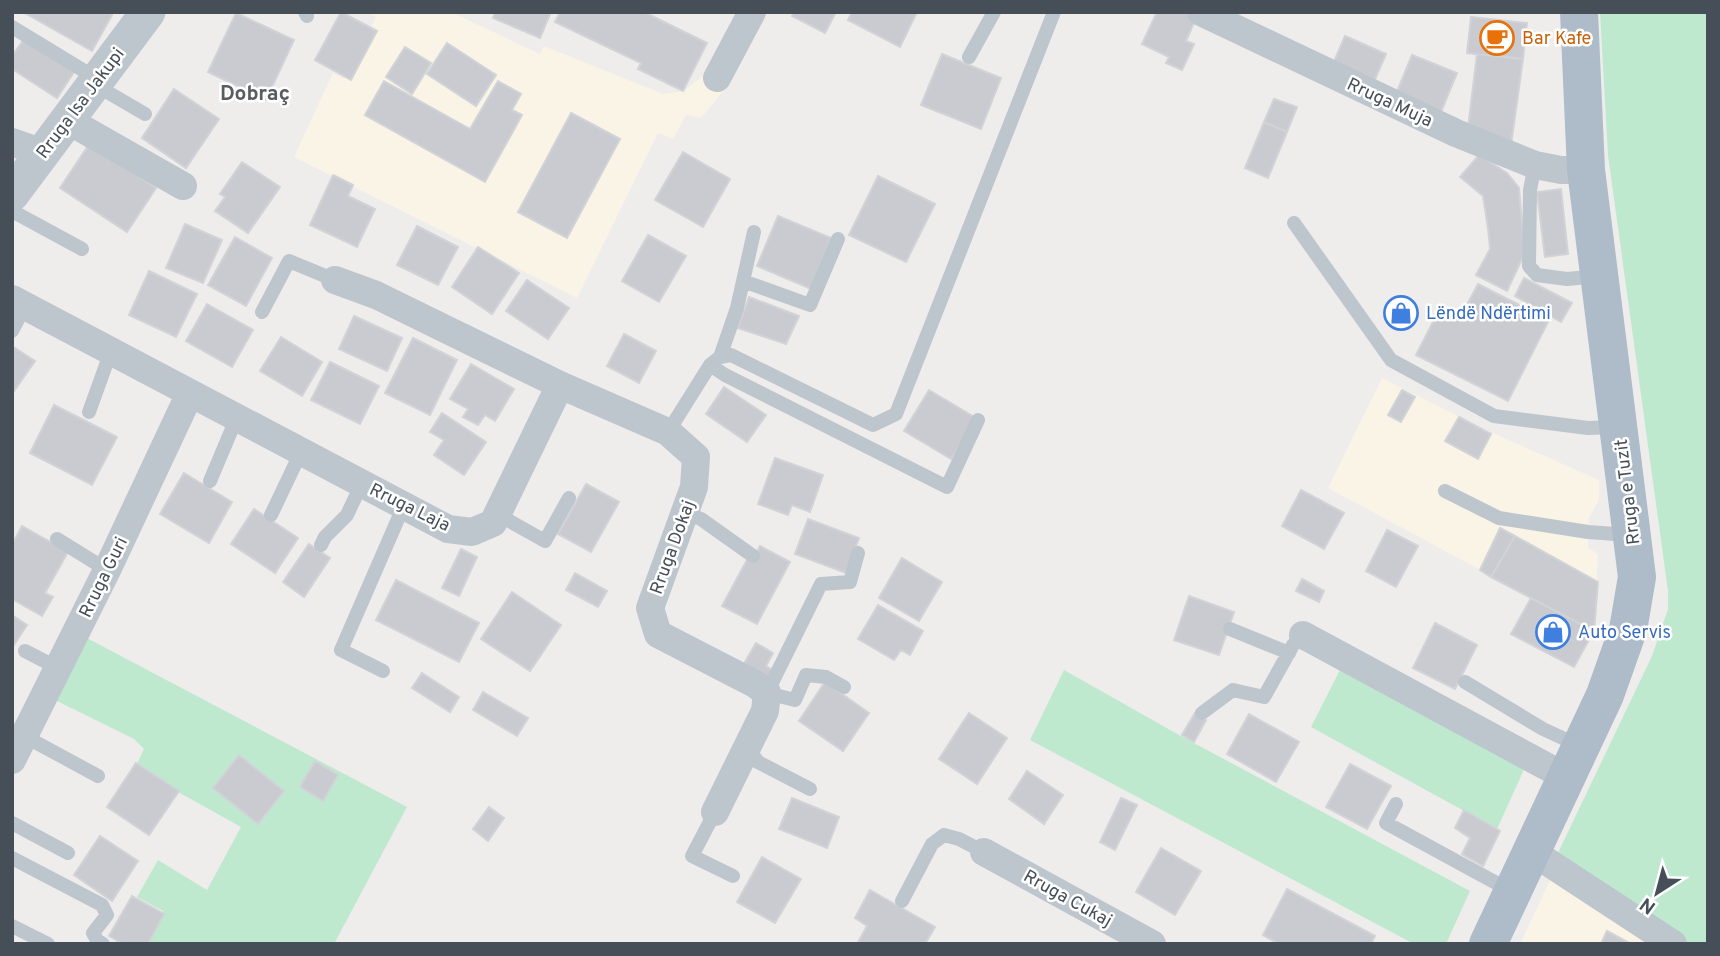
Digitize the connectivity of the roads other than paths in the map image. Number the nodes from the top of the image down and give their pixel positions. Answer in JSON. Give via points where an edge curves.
{"nodes":[{"id":1,"x":148,"y":12,"type":"edge"},
{"id":2,"x":752,"y":12,"type":"edge"},
{"id":3,"x":995,"y":12,"type":"edge"},
{"id":4,"x":1054,"y":12,"type":"edge"},
{"id":5,"x":1201,"y":12,"type":"edge"},
{"id":6,"x":1578,"y":12,"type":"edge"},
{"id":7,"x":12,"y":27,"type":"edge"},
{"id":8,"x":969,"y":57,"type":"dead end"},
{"id":9,"x":717,"y":78,"type":"dead end"},
{"id":10,"x":96,"y":82,"type":"junction"},
{"id":11,"x":145,"y":114,"type":"dead end"},
{"id":12,"x":68,"y":120,"type":"junction"},
{"id":13,"x":28,"y":148,"type":"edge"},
{"id":14,"x":1535,"y":165,"type":"junction"},
{"id":15,"x":1586,"y":170,"type":"junction"},
{"id":16,"x":183,"y":186,"type":"dead end"},
{"id":17,"x":12,"y":194,"type":"edge"},
{"id":18,"x":12,"y":211,"type":"edge"},
{"id":19,"x":1294,"y":223,"type":"dead end"},
{"id":20,"x":754,"y":232,"type":"dead end"},
{"id":21,"x":838,"y":239,"type":"dead end"},
{"id":22,"x":82,"y":249,"type":"dead end"},
{"id":23,"x":1599,"y":276,"type":"junction"},
{"id":24,"x":335,"y":280,"type":"joint"},
{"id":25,"x":743,"y":281,"type":"junction"},
{"id":26,"x":19,"y":302,"type":"edge"},
{"id":27,"x":262,"y":312,"type":"dead end"},
{"id":28,"x":12,"y":331,"type":"edge"},
{"id":29,"x":111,"y":351,"type":"junction"},
{"id":30,"x":720,"y":359,"type":"junction"},
{"id":31,"x":559,"y":385,"type":"junction"},
{"id":32,"x":190,"y":393,"type":"junction"},
{"id":33,"x":89,"y":412,"type":"dead end"},
{"id":34,"x":237,"y":417,"type":"junction"},
{"id":35,"x":978,"y":420,"type":"dead end"},
{"id":36,"x":1619,"y":427,"type":"junction"},
{"id":37,"x":668,"y":432,"type":"junction"},
{"id":38,"x":301,"y":452,"type":"junction"},
{"id":39,"x":210,"y":481,"type":"dead end"},
{"id":40,"x":362,"y":483,"type":"junction"},
{"id":41,"x":1445,"y":491,"type":"dead end"},
{"id":42,"x":569,"y":498,"type":"dead end"},
{"id":43,"x":405,"y":506,"type":"junction"},
{"id":44,"x":685,"y":513,"type":"junction"},
{"id":45,"x":496,"y":514,"type":"junction"},
{"id":46,"x":271,"y":515,"type":"dead end"},
{"id":47,"x":1633,"y":535,"type":"junction"},
{"id":48,"x":57,"y":539,"type":"dead end"},
{"id":49,"x":321,"y":545,"type":"dead end"},
{"id":50,"x":858,"y":553,"type":"dead end"},
{"id":51,"x":753,"y":556,"type":"dead end"},
{"id":52,"x":107,"y":570,"type":"junction"},
{"id":53,"x":1230,"y":629,"type":"dead end"},
{"id":54,"x":1296,"y":644,"type":"junction"},
{"id":55,"x":25,"y":651,"type":"dead end"},
{"id":56,"x":58,"y":668,"type":"junction"},
{"id":57,"x":383,"y":671,"type":"dead end"},
{"id":58,"x":1465,"y":682,"type":"dead end"},
{"id":59,"x":844,"y":687,"type":"dead end"},
{"id":60,"x":767,"y":693,"type":"junction"},
{"id":61,"x":1202,"y":713,"type":"dead end"},
{"id":62,"x":747,"y":747,"type":"junction"},
{"id":63,"x":18,"y":748,"type":"edge"},
{"id":64,"x":1573,"y":762,"type":"junction"},
{"id":65,"x":98,"y":776,"type":"dead end"},
{"id":66,"x":810,"y":789,"type":"dead end"},
{"id":67,"x":1396,"y":804,"type":"dead end"},
{"id":68,"x":715,"y":812,"type":"joint"},
{"id":69,"x":12,"y":823,"type":"edge"},
{"id":70,"x":1531,"y":851,"type":"junction"},
{"id":71,"x":984,"y":852,"type":"joint"},
{"id":72,"x":68,"y":853,"type":"dead end"},
{"id":73,"x":12,"y":858,"type":"edge"},
{"id":74,"x":733,"y":876,"type":"dead end"},
{"id":75,"x":1512,"y":891,"type":"junction"},
{"id":76,"x":902,"y":901,"type":"dead end"},
{"id":77,"x":12,"y":926,"type":"edge"},
{"id":78,"x":48,"y":944,"type":"edge"},
{"id":79,"x":103,"y":944,"type":"edge"},
{"id":80,"x":1152,"y":944,"type":"edge"},
{"id":81,"x":1488,"y":944,"type":"edge"},
{"id":82,"x":1672,"y":944,"type":"edge"}],
"edges":[{"from":1,"to":10,"type":"street","name":"Rruga Isa Jakupi"},
{"from":2,"to":9,"type":"street"},
{"from":3,"to":8,"type":"lane"},
{"from":4,"to":30,"type":"lane","via":[[896,414],[873,425]]},
{"from":5,"to":14,"type":"street","name":"Rruga Muja","via":[[1456,133]]},
{"from":6,"to":15,"type":"main road","name":"Rruga e Tuzit"},
{"from":7,"to":10,"type":"lane"},
{"from":10,"to":11,"type":"lane"},
{"from":10,"to":12,"type":"street","name":"Rruga Isa Jakupi"},
{"from":12,"to":13,"type":"street","name":"Rruga Isa Jakupi"},
{"from":12,"to":16,"type":"street"},
{"from":13,"to":17,"type":"street","name":"Rruga Isa Jakupi"},
{"from":14,"to":15,"type":"street","name":"Rruga Muja"},
{"from":14,"to":23,"type":"lane","via":[[1530,190],[1530,266],[1537,275],[1567,279]]},
{"from":15,"to":23,"type":"main road","name":"Rruga e Tuzit"},
{"from":18,"to":22,"type":"lane"},
{"from":19,"to":36,"type":"lane","via":[[1391,360],[1494,416],[1588,428]]},
{"from":20,"to":25,"type":"lane"},
{"from":21,"to":25,"type":"lane","via":[[810,305]]},
{"from":23,"to":36,"type":"main road","name":"Rruga e Tuzit"},
{"from":24,"to":27,"type":"lane","via":[[289,261]]},
{"from":24,"to":31,"type":"street","via":[[376,295]]},
{"from":25,"to":30,"type":"lane"},
{"from":26,"to":28,"type":"lane"},
{"from":26,"to":29,"type":"street","name":"Rruga Laja"},
{"from":29,"to":32,"type":"street","name":"Rruga Laja"},
{"from":29,"to":33,"type":"lane"},
{"from":30,"to":35,"type":"lane","via":[[726,375],[947,487]]},
{"from":30,"to":37,"type":"lane"},
{"from":31,"to":37,"type":"street","name":"Rruga Dokaj"},
{"from":31,"to":45,"type":"street"},
{"from":32,"to":34,"type":"street","name":"Rruga Laja"},
{"from":32,"to":52,"type":"street","name":"Rruga Guri"},
{"from":34,"to":38,"type":"street","name":"Rruga Laja"},
{"from":34,"to":39,"type":"lane"},
{"from":36,"to":47,"type":"main road","name":"Rruga e Tuzit"},
{"from":37,"to":44,"type":"street","name":"Rruga Dokaj","via":[[696,457],[694,487]]},
{"from":38,"to":40,"type":"street","name":"Rruga Laja"},
{"from":38,"to":46,"type":"lane"},
{"from":40,"to":43,"type":"street","name":"Rruga Laja"},
{"from":40,"to":49,"type":"lane","via":[[347,516]]},
{"from":41,"to":47,"type":"lane","via":[[1499,518]]},
{"from":42,"to":45,"type":"lane","via":[[545,541]]},
{"from":43,"to":45,"type":"street","name":"Rruga Laja","via":[[448,529],[472,532],[493,523]]},
{"from":43,"to":57,"type":"lane","via":[[341,650]]},
{"from":44,"to":51,"type":"lane"},
{"from":44,"to":60,"type":"street","name":"Rruga Dokaj","via":[[650,608],[658,634]]},
{"from":47,"to":64,"type":"main road","name":"Rruga e Tuzit","via":[[1637,577],[1628,630],[1605,695]]},
{"from":48,"to":52,"type":"lane"},
{"from":50,"to":60,"type":"lane","via":[[850,582],[821,584]]},
{"from":52,"to":56,"type":"street","name":"Rruga Guri"},
{"from":53,"to":54,"type":"lane"},
{"from":54,"to":61,"type":"lane","via":[[1264,698],[1233,690]]},
{"from":54,"to":64,"type":"street"},
{"from":55,"to":56,"type":"lane"},
{"from":56,"to":63,"type":"street","name":"Rruga Guri"},
{"from":58,"to":64,"type":"lane","via":[[1543,729]]},
{"from":59,"to":60,"type":"lane","via":[[826,677],[806,675],[795,700]]},
{"from":60,"to":62,"type":"street","via":[[765,711]]},
{"from":62,"to":66,"type":"lane","via":[[758,762]]},
{"from":62,"to":68,"type":"street"},
{"from":63,"to":65,"type":"lane"},
{"from":64,"to":70,"type":"main road","name":"Rruga e Tuzit"},
{"from":67,"to":75,"type":"lane","via":[[1386,822]]},
{"from":68,"to":74,"type":"lane","via":[[692,856]]},
{"from":69,"to":72,"type":"lane"},
{"from":70,"to":75,"type":"main road","name":"Rruga e Tuzit"},
{"from":70,"to":82,"type":"street"},
{"from":71,"to":76,"type":"lane","via":[[944,835],[932,844]]},
{"from":71,"to":80,"type":"street","name":"Rruga Cukaj"},
{"from":73,"to":79,"type":"lane","via":[[102,905],[107,915],[93,933]]},
{"from":75,"to":81,"type":"main road","name":"Rruga e Tuzit"},
{"from":77,"to":78,"type":"lane"}]}
